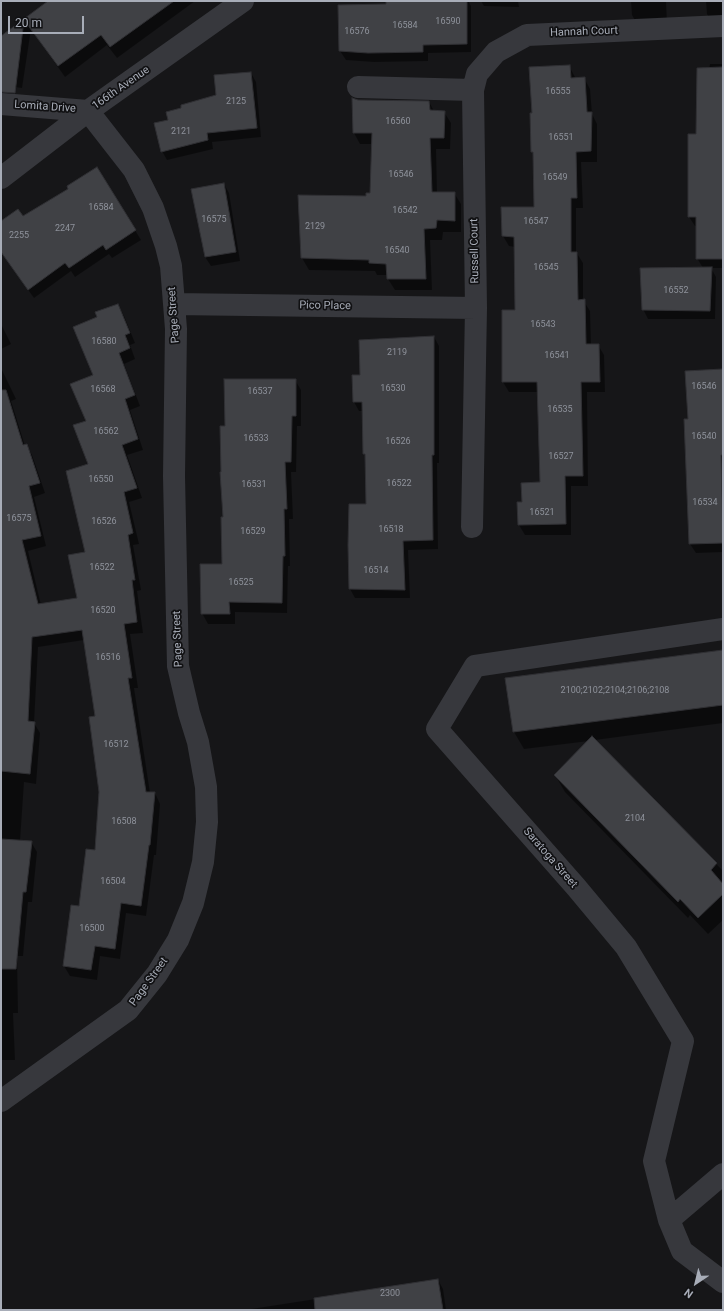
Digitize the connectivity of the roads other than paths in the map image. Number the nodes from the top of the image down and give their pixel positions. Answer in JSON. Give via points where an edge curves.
{"nodes":[{"id":1,"x":243,"y":1,"type":"edge"},
{"id":2,"x":723,"y":26,"type":"edge"},
{"id":3,"x":358,"y":87,"type":"dead end"},
{"id":4,"x":473,"y":90,"type":"junction"},
{"id":5,"x":1,"y":104,"type":"edge"},
{"id":6,"x":88,"y":111,"type":"junction"},
{"id":7,"x":1,"y":178,"type":"edge"},
{"id":8,"x":174,"y":304,"type":"junction"},
{"id":9,"x":476,"y":308,"type":"junction"},
{"id":10,"x":472,"y":527,"type":"dead end"},
{"id":11,"x":723,"y":629,"type":"edge"},
{"id":12,"x":1,"y":1102,"type":"edge"},
{"id":13,"x":723,"y":1174,"type":"edge"},
{"id":14,"x":670,"y":1220,"type":"junction"},
{"id":15,"x":723,"y":1282,"type":"edge"}],
"edges":[{"from":1,"to":6,"type":"street","name":"166th Avenue"},
{"from":2,"to":4,"type":"street","name":"Hannah Court","via":[[527,34],[496,52],[477,74]]},
{"from":3,"to":4,"type":"street"},
{"from":4,"to":9,"type":"street","name":"Russell Court"},
{"from":5,"to":6,"type":"street","name":"Lomita Drive"},
{"from":6,"to":7,"type":"street","name":"166th Avenue"},
{"from":6,"to":8,"type":"street","name":"Page Street","via":[[134,170],[153,208],[171,266]]},
{"from":8,"to":9,"type":"street","name":"Pico Place"},
{"from":8,"to":12,"type":"street","name":"Page Street","via":[[178,666],[198,742],[206,788],[207,822],[203,862],[193,903],[178,940],[157,974],[128,1010]]},
{"from":9,"to":10,"type":"street","name":"Russell Court"},
{"from":11,"to":14,"type":"street","name":"Saratoga Street","via":[[475,666],[437,729],[626,947],[683,1041],[654,1161]]},
{"from":13,"to":14,"type":"street"},
{"from":14,"to":15,"type":"street","name":"Saratoga Street","via":[[682,1250]]}]}
